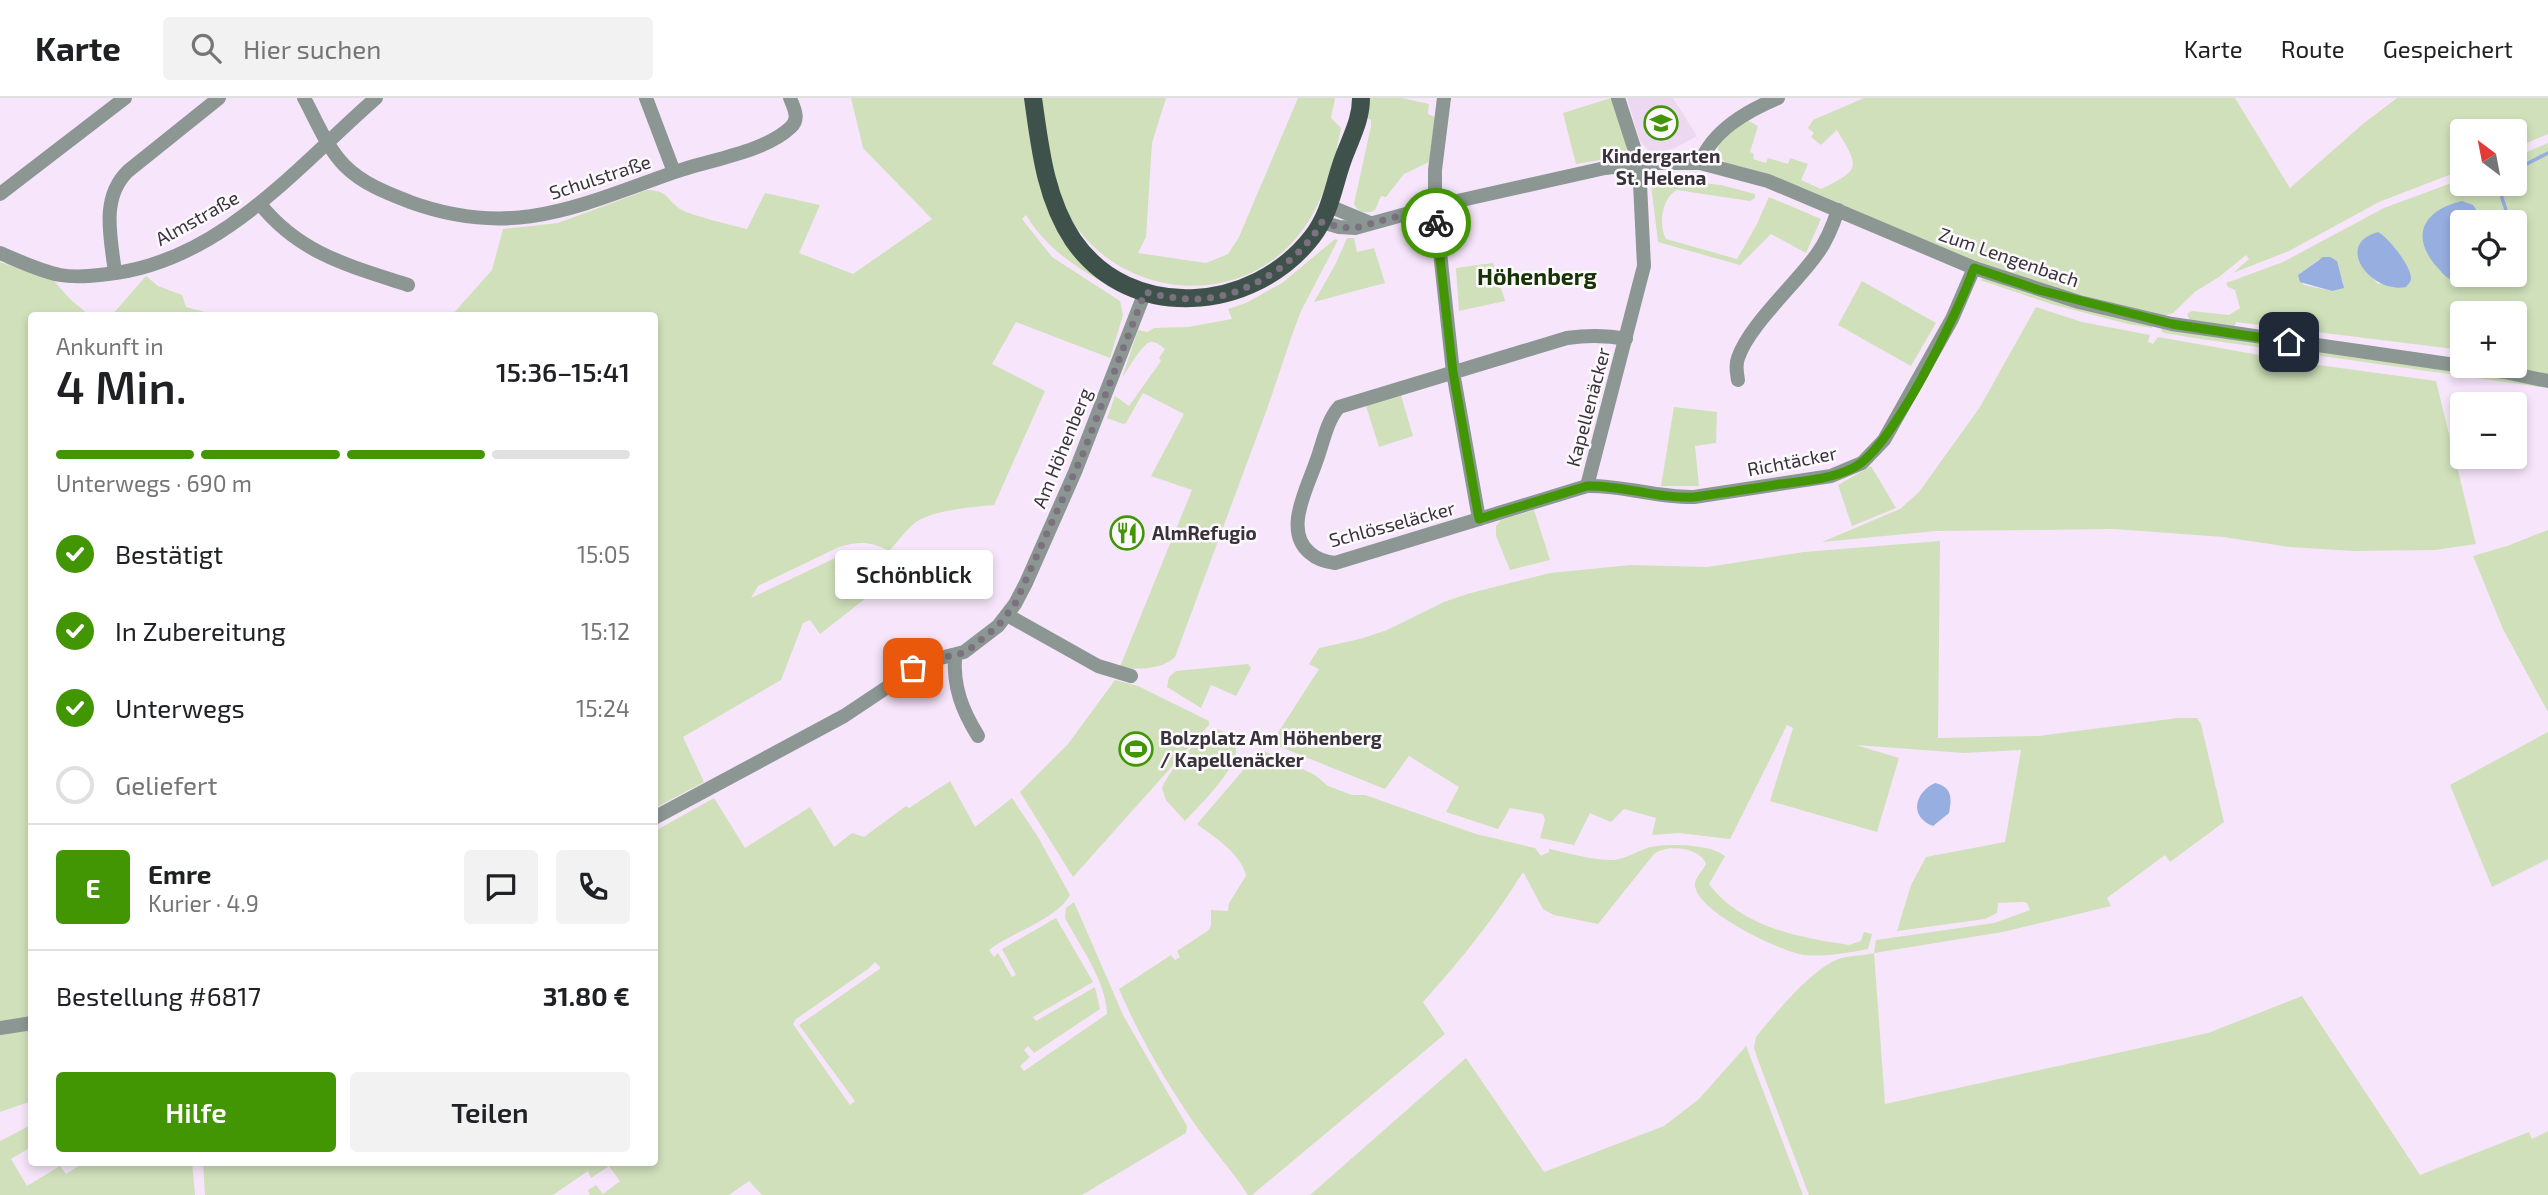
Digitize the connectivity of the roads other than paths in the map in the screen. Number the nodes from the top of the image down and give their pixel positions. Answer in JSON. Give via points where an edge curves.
{"nodes":[{"id":1,"x":125,"y":98,"type":"edge"},
{"id":2,"x":219,"y":98,"type":"edge"},
{"id":3,"x":304,"y":98,"type":"edge"},
{"id":4,"x":376,"y":98,"type":"edge"},
{"id":5,"x":646,"y":98,"type":"edge"},
{"id":6,"x":790,"y":98,"type":"edge"},
{"id":7,"x":1033,"y":98,"type":"edge"},
{"id":8,"x":1358,"y":98,"type":"edge"},
{"id":9,"x":1444,"y":98,"type":"edge"},
{"id":10,"x":1618,"y":98,"type":"edge"},
{"id":11,"x":1778,"y":98,"type":"edge"},
{"id":12,"x":327,"y":141,"type":"junction"},
{"id":13,"x":1639,"y":163,"type":"junction"},
{"id":14,"x":1700,"y":163,"type":"junction"},
{"id":15,"x":674,"y":172,"type":"junction"},
{"id":16,"x":0,"y":194,"type":"edge"},
{"id":17,"x":260,"y":204,"type":"junction"},
{"id":18,"x":1434,"y":206,"type":"junction"},
{"id":19,"x":1839,"y":210,"type":"junction"},
{"id":20,"x":1325,"y":214,"type":"junction"},
{"id":21,"x":0,"y":253,"type":"edge"},
{"id":22,"x":1974,"y":268,"type":"junction"},
{"id":23,"x":115,"y":273,"type":"junction"},
{"id":24,"x":408,"y":285,"type":"dead end"},
{"id":25,"x":1145,"y":292,"type":"junction"},
{"id":26,"x":1626,"y":340,"type":"junction"},
{"id":27,"x":1453,"y":372,"type":"junction"},
{"id":28,"x":1738,"y":380,"type":"dead end"},
{"id":29,"x":2548,"y":381,"type":"edge"},
{"id":30,"x":1587,"y":486,"type":"junction"},
{"id":31,"x":1479,"y":519,"type":"junction"},
{"id":32,"x":1007,"y":615,"type":"junction"},
{"id":33,"x":955,"y":656,"type":"junction"},
{"id":34,"x":1131,"y":676,"type":"dead end"},
{"id":35,"x":978,"y":736,"type":"dead end"},
{"id":36,"x":658,"y":816,"type":"edge"},
{"id":37,"x":28,"y":1024,"type":"edge"},
{"id":38,"x":0,"y":1028,"type":"edge"}],
"edges":[{"from":1,"to":16,"type":"street"},
{"from":2,"to":23,"type":"street","via":[[117,183],[109,213]]},
{"from":3,"to":12,"type":"street","name":"Schulstraße"},
{"from":4,"to":12,"type":"street","name":"Almstraße"},
{"from":5,"to":15,"type":"street"},
{"from":6,"to":15,"type":"street","name":"Schulstraße","via":[[796,120],[781,134]]},
{"from":7,"to":25,"type":"main road","via":[[1049,190],[1066,229],[1094,263]]},
{"from":8,"to":20,"type":"main road"},
{"from":9,"to":18,"type":"street"},
{"from":10,"to":13,"type":"street","name":"Kapellenäcker"},
{"from":11,"to":14,"type":"street","via":[[1726,128],[1706,148]]},
{"from":12,"to":15,"type":"street","name":"Schulstraße","via":[[344,165],[383,191],[430,209],[489,219],[555,213]]},
{"from":12,"to":17,"type":"street","name":"Almstraße"},
{"from":13,"to":14,"type":"street","name":"Zum Lengenbach"},
{"from":13,"to":18,"type":"street","name":"Zum Lengenbach"},
{"from":13,"to":26,"type":"street","name":"Kapellenäcker","via":[[1644,258]]},
{"from":14,"to":19,"type":"street","name":"Zum Lengenbach","via":[[1768,181]]},
{"from":17,"to":23,"type":"street","name":"Almstraße","via":[[193,247],[149,266]]},
{"from":17,"to":24,"type":"street","via":[[281,228],[312,250]]},
{"from":18,"to":20,"type":"street","name":"Zum Lengenbach","via":[[1370,223]]},
{"from":18,"to":27,"type":"street"},
{"from":19,"to":22,"type":"street","name":"Zum Lengenbach"},
{"from":19,"to":28,"type":"street","via":[[1815,257],[1743,347],[1736,366]]},
{"from":20,"to":25,"type":"main road","via":[[1295,255],[1234,292],[1192,299]]},
{"from":21,"to":23,"type":"street","name":"Almstraße","via":[[62,275]]},
{"from":22,"to":29,"type":"street","name":"Zum Lengenbach","via":[[2172,324]]},
{"from":22,"to":30,"type":"street","name":"Richtäcker","via":[[1952,319],[1892,427],[1857,466],[1831,476],[1694,497]]},
{"from":25,"to":32,"type":"street","name":"Am Höhenberg","via":[[1078,464],[1026,583]]},
{"from":26,"to":27,"type":"street","name":"Schlösseläcker","via":[[1584,335],[1567,338]]},
{"from":26,"to":30,"type":"street","name":"Kapellenäcker"},
{"from":27,"to":31,"type":"street"},
{"from":27,"to":31,"type":"street","name":"Schlösseläcker","via":[[1339,407],[1299,512],[1298,530],[1312,555],[1335,562]]},
{"from":30,"to":31,"type":"street","name":"Kapellenäcker"},
{"from":32,"to":33,"type":"street","name":"Am Höhenberg","via":[[988,635]]},
{"from":32,"to":34,"type":"street","via":[[1098,666]]},
{"from":33,"to":35,"type":"street","via":[[957,695]]},
{"from":33,"to":36,"type":"street","name":"Am Höhenberg","via":[[934,658],[913,668],[844,716]]},
{"from":37,"to":38,"type":"street"}]}
